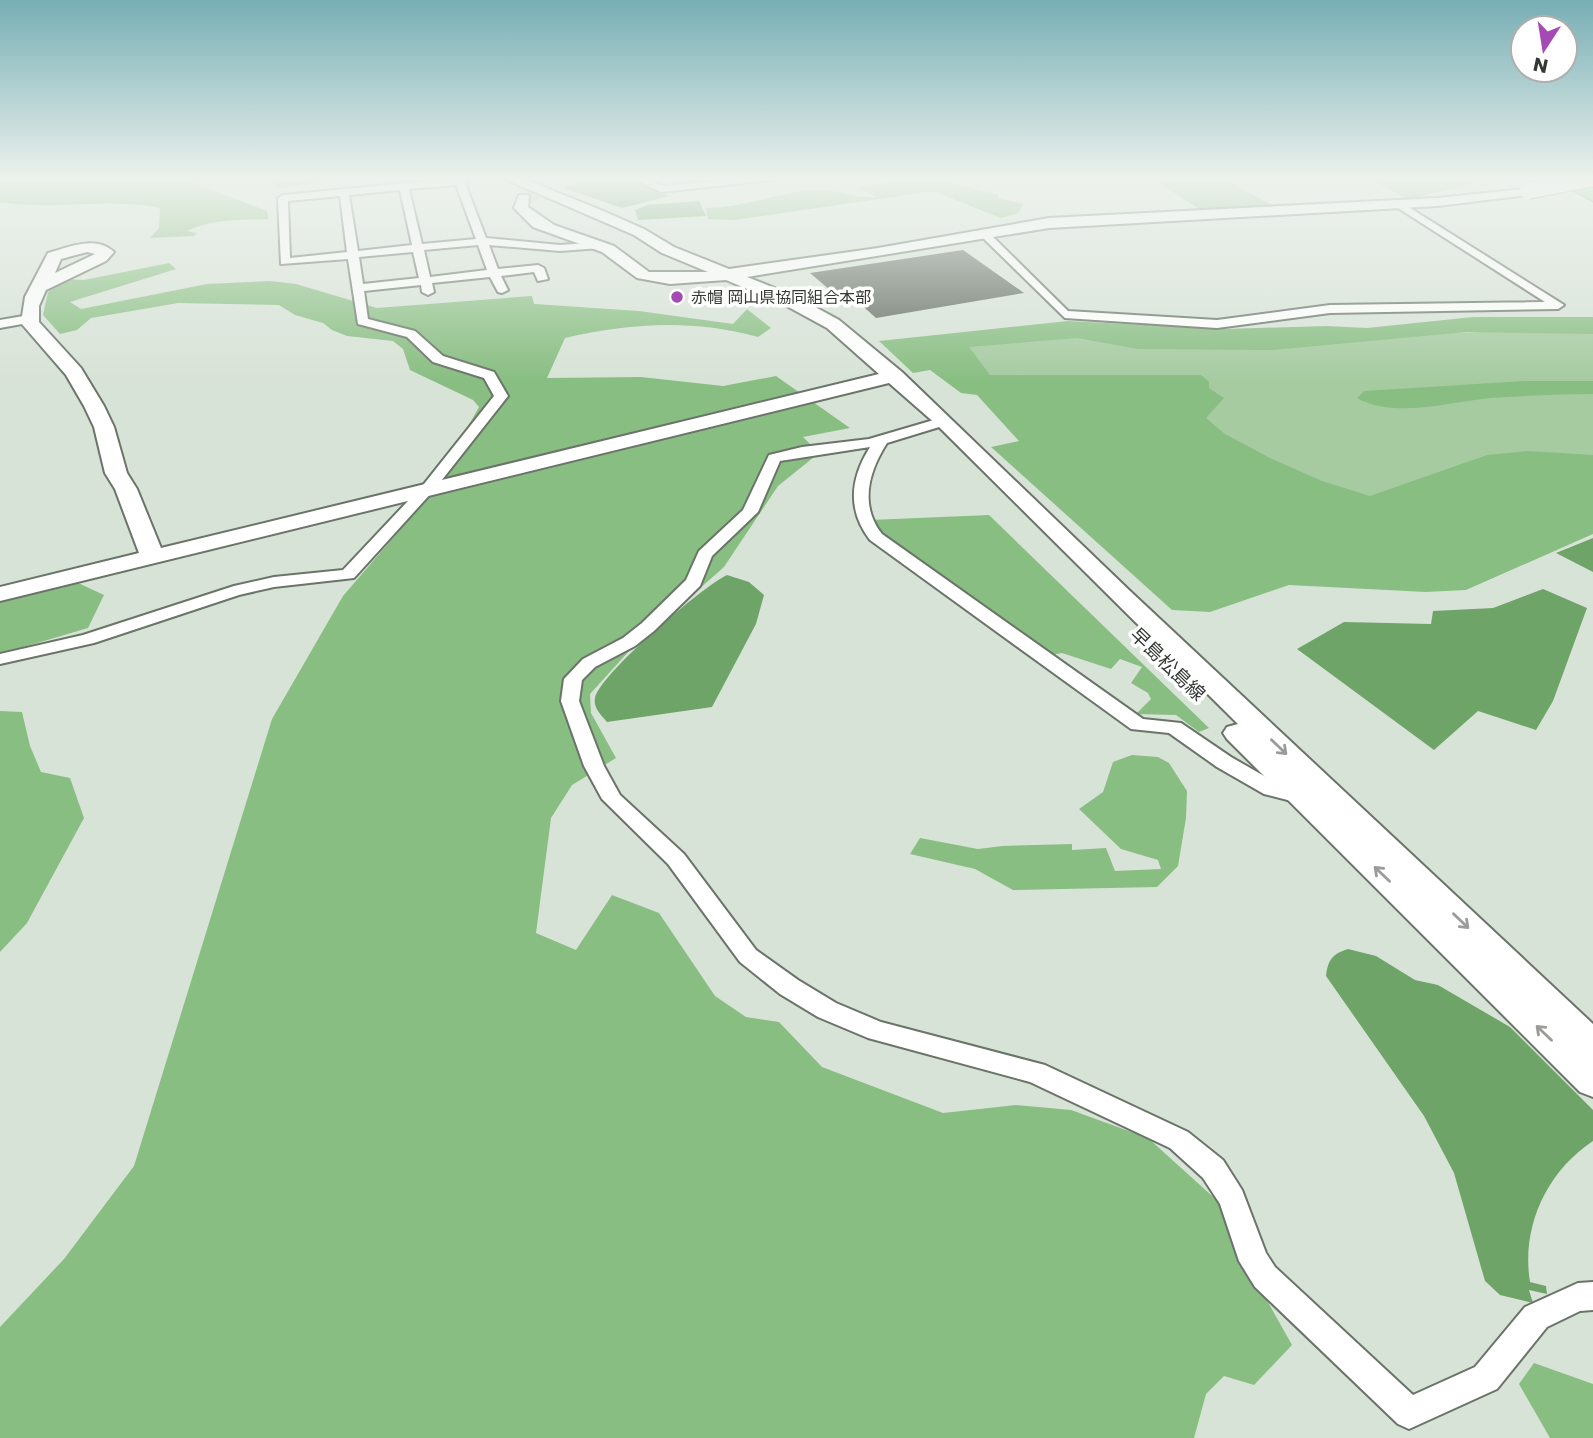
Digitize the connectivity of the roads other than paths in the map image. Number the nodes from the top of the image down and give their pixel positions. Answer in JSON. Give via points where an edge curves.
{"nodes":[{"id":1,"x":284,"y":245,"type":"edge"},
{"id":2,"x":353,"y":245,"type":"edge"},
{"id":3,"x":446,"y":245,"type":"edge"},
{"id":4,"x":484,"y":245,"type":"edge"},
{"id":5,"x":529,"y":245,"type":"edge"},
{"id":6,"x":599,"y":245,"type":"edge"},
{"id":7,"x":600,"y":245,"type":"edge"},
{"id":8,"x":660,"y":245,"type":"edge"},
{"id":9,"x":922,"y":245,"type":"edge"},
{"id":10,"x":995,"y":245,"type":"edge"},
{"id":11,"x":1464,"y":245,"type":"edge"},
{"id":12,"x":420,"y":248,"type":"junction"},
{"id":13,"x":355,"y":254,"type":"junction"},
{"id":14,"x":494,"y":273,"type":"junction"},
{"id":15,"x":723,"y":275,"type":"junction"},
{"id":16,"x":542,"y":279,"type":"dead end"},
{"id":17,"x":425,"y":281,"type":"junction"},
{"id":18,"x":41,"y":286,"type":"dead end"},
{"id":19,"x":360,"y":288,"type":"junction"},
{"id":20,"x":502,"y":290,"type":"dead end"},
{"id":21,"x":428,"y":293,"type":"dead end"},
{"id":22,"x":29,"y":318,"type":"junction"},
{"id":23,"x":0,"y":322,"type":"edge"},
{"id":24,"x":884,"y":379,"type":"junction"},
{"id":25,"x":932,"y":424,"type":"junction"},
{"id":26,"x":882,"y":440,"type":"junction"},
{"id":27,"x":429,"y":487,"type":"junction"},
{"id":28,"x":152,"y":555,"type":"junction"},
{"id":29,"x":0,"y":594,"type":"edge"},
{"id":30,"x":0,"y":659,"type":"edge"},
{"id":31,"x":1303,"y":797,"type":"junction"},
{"id":32,"x":1593,"y":1047,"type":"edge"},
{"id":33,"x":1593,"y":1081,"type":"edge"},
{"id":34,"x":1593,"y":1296,"type":"edge"}],
"edges":[{"from":1,"to":13,"type":"street","via":[[285,262]]},
{"from":2,"to":13,"type":"street"},
{"from":3,"to":12,"type":"street"},
{"from":4,"to":14,"type":"street"},
{"from":5,"to":6,"type":"street"},
{"from":7,"to":15,"type":"street","via":[[639,274],[652,278]]},
{"from":8,"to":15,"type":"street","name":"早島松島線"},
{"from":9,"to":15,"type":"street"},
{"from":10,"to":11,"type":"street","via":[[1065,314],[1217,324],[1331,309],[1558,305]]},
{"from":12,"to":13,"type":"street"},
{"from":12,"to":17,"type":"street"},
{"from":13,"to":19,"type":"street"},
{"from":14,"to":16,"type":"street","via":[[538,268]]},
{"from":14,"to":17,"type":"street"},
{"from":14,"to":20,"type":"street"},
{"from":15,"to":24,"type":"street","name":"早島松島線","via":[[730,284],[814,328]]},
{"from":17,"to":19,"type":"street"},
{"from":17,"to":21,"type":"street"},
{"from":18,"to":22,"type":"street","via":[[30,303]]},
{"from":19,"to":27,"type":"street","via":[[362,321],[411,334],[438,359],[489,375],[501,396]]},
{"from":22,"to":23,"type":"street"},
{"from":22,"to":28,"type":"street","via":[[74,372],[94,406],[116,473]]},
{"from":24,"to":25,"type":"street","name":"早島松島線"},
{"from":24,"to":27,"type":"street"},
{"from":25,"to":26,"type":"street"},
{"from":25,"to":31,"type":"street","name":"早島松島線","via":[[1026,524]]},
{"from":25,"to":32,"type":"street","name":"早島松島線","one_way":true,"via":[[1131,606]]},
{"from":26,"to":31,"type":"street","via":[[870,457],[860,499],[865,527],[876,537],[1138,725],[1174,727],[1271,789]]},
{"from":26,"to":34,"type":"street","via":[[803,449],[774,458],[750,512],[705,554],[694,582],[629,642],[589,663],[573,679],[570,701],[611,800],[676,859],[748,956],[827,1010],[877,1031],[1036,1073],[1179,1140],[1213,1169],[1232,1199],[1254,1261],[1265,1278],[1409,1413],[1486,1378],[1536,1317],[1578,1297]]},
{"from":27,"to":28,"type":"street"},
{"from":27,"to":30,"type":"street","via":[[348,573],[234,591],[88,639]]},
{"from":28,"to":29,"type":"street"},
{"from":33,"to":31,"type":"street","name":"早島松島線","one_way":true}]}
